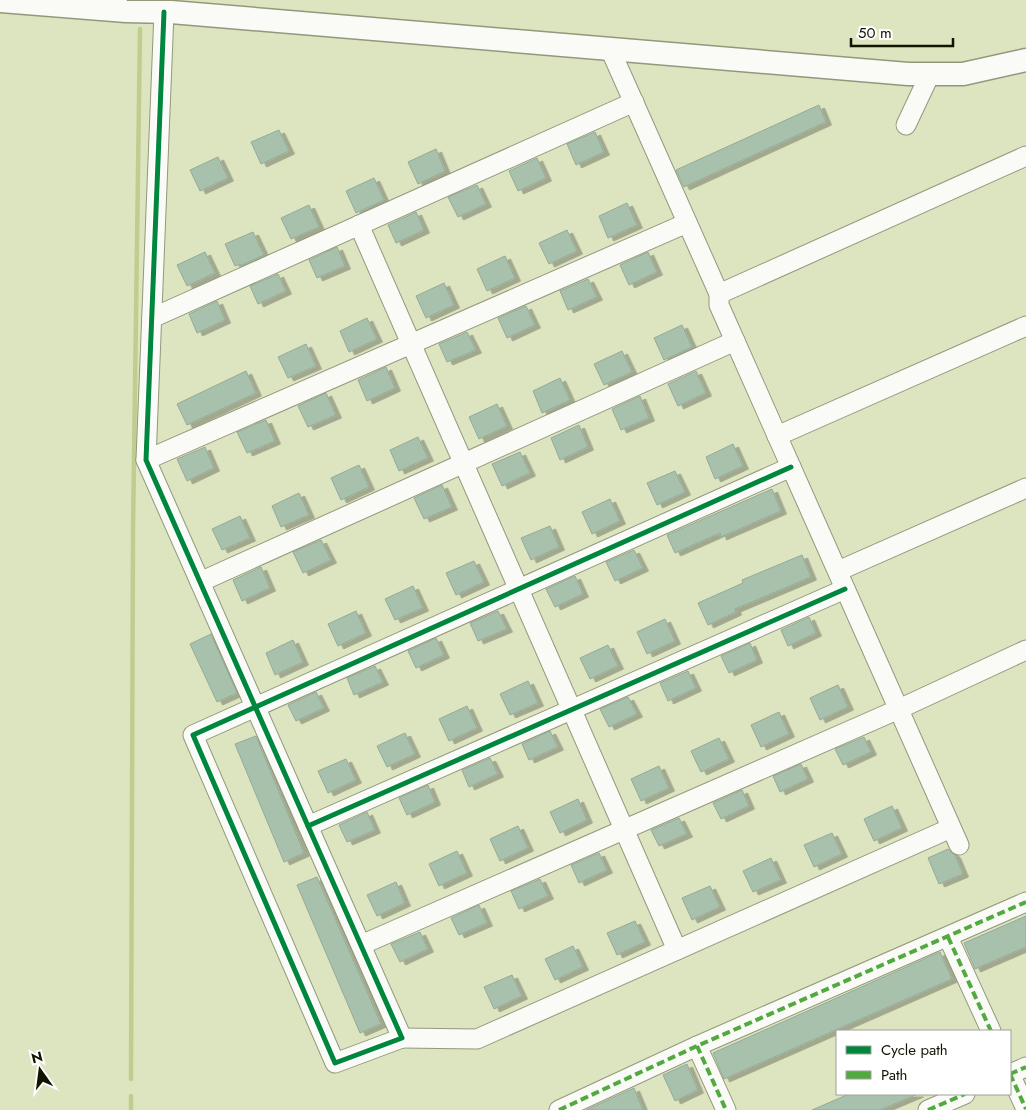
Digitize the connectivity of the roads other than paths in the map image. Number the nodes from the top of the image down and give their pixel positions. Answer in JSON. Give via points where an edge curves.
{"nodes":[{"id":1,"x":0,"y":1,"type":"edge"},
{"id":2,"x":164,"y":12,"type":"junction"},
{"id":3,"x":610,"y":49,"type":"junction"},
{"id":4,"x":1026,"y":60,"type":"edge"},
{"id":5,"x":930,"y":74,"type":"junction"},
{"id":6,"x":634,"y":102,"type":"junction"},
{"id":7,"x":906,"y":125,"type":"dead end"},
{"id":8,"x":1026,"y":156,"type":"edge"},
{"id":9,"x":687,"y":223,"type":"junction"},
{"id":10,"x":359,"y":225,"type":"junction"},
{"id":11,"x":719,"y":294,"type":"junction"},
{"id":12,"x":152,"y":318,"type":"junction"},
{"id":13,"x":1026,"y":326,"type":"edge"},
{"id":14,"x":735,"y":341,"type":"junction"},
{"id":15,"x":411,"y":344,"type":"junction"},
{"id":16,"x":777,"y":436,"type":"junction"},
{"id":17,"x":146,"y":460,"type":"junction"},
{"id":18,"x":463,"y":463,"type":"junction"},
{"id":19,"x":791,"y":467,"type":"junction"},
{"id":20,"x":1026,"y":488,"type":"edge"},
{"id":21,"x":838,"y":571,"type":"junction"},
{"id":22,"x":200,"y":582,"type":"junction"},
{"id":23,"x":518,"y":589,"type":"junction"},
{"id":24,"x":845,"y":589,"type":"junction"},
{"id":25,"x":1026,"y":650,"type":"edge"},
{"id":26,"x":256,"y":707,"type":"junction"},
{"id":27,"x":899,"y":709,"type":"junction"},
{"id":28,"x":572,"y":710,"type":"junction"},
{"id":29,"x":308,"y":826,"type":"junction"},
{"id":30,"x":951,"y":828,"type":"junction"},
{"id":31,"x":624,"y":829,"type":"junction"},
{"id":32,"x":960,"y":845,"type":"dead end"},
{"id":33,"x":1026,"y":902,"type":"edge"},
{"id":34,"x":948,"y":937,"type":"junction"},
{"id":35,"x":360,"y":945,"type":"junction"},
{"id":36,"x":677,"y":950,"type":"junction"},
{"id":37,"x":991,"y":1030,"type":"edge"},
{"id":38,"x":402,"y":1038,"type":"junction"},
{"id":39,"x":697,"y":1046,"type":"junction"},
{"id":40,"x":1026,"y":1067,"type":"edge"},
{"id":41,"x":1011,"y":1074,"type":"edge"},
{"id":42,"x":1011,"y":1076,"type":"edge"},
{"id":43,"x":963,"y":1095,"type":"edge"},
{"id":44,"x":1026,"y":1109,"type":"edge"},
{"id":45,"x":559,"y":1110,"type":"edge"},
{"id":46,"x":726,"y":1110,"type":"edge"},
{"id":47,"x":928,"y":1110,"type":"edge"}],
"edges":[{"from":1,"to":2,"type":"main road"},
{"from":2,"to":3,"type":"main road"},
{"from":2,"to":12,"type":"street"},
{"from":3,"to":5,"type":"main road"},
{"from":3,"to":6,"type":"street"},
{"from":4,"to":5,"type":"main road","via":[[963,74]]},
{"from":5,"to":7,"type":"street"},
{"from":6,"to":9,"type":"street"},
{"from":6,"to":10,"type":"street"},
{"from":8,"to":11,"type":"street"},
{"from":9,"to":11,"type":"street"},
{"from":9,"to":15,"type":"street"},
{"from":10,"to":12,"type":"street"},
{"from":10,"to":15,"type":"street"},
{"from":11,"to":14,"type":"street","via":[[719,305]]},
{"from":12,"to":17,"type":"street"},
{"from":13,"to":16,"type":"street"},
{"from":14,"to":16,"type":"street"},
{"from":14,"to":18,"type":"street"},
{"from":15,"to":17,"type":"street"},
{"from":15,"to":18,"type":"street"},
{"from":16,"to":19,"type":"street"},
{"from":17,"to":22,"type":"street"},
{"from":18,"to":22,"type":"street"},
{"from":18,"to":23,"type":"street"},
{"from":19,"to":21,"type":"street"},
{"from":19,"to":23,"type":"street"},
{"from":20,"to":21,"type":"street"},
{"from":21,"to":24,"type":"street"},
{"from":22,"to":26,"type":"street"},
{"from":23,"to":26,"type":"street"},
{"from":23,"to":28,"type":"street"},
{"from":24,"to":27,"type":"street"},
{"from":24,"to":28,"type":"street"},
{"from":25,"to":27,"type":"street"},
{"from":26,"to":29,"type":"street"},
{"from":26,"to":38,"type":"street","via":[[193,735],[335,1063]]},
{"from":27,"to":30,"type":"street"},
{"from":27,"to":31,"type":"street"},
{"from":28,"to":29,"type":"street"},
{"from":28,"to":31,"type":"street"},
{"from":29,"to":35,"type":"street"},
{"from":30,"to":32,"type":"street"},
{"from":30,"to":36,"type":"street"},
{"from":31,"to":35,"type":"street"},
{"from":31,"to":36,"type":"street"},
{"from":33,"to":34,"type":"street"},
{"from":34,"to":37,"type":"street"},
{"from":34,"to":39,"type":"street"},
{"from":35,"to":38,"type":"street"},
{"from":36,"to":38,"type":"street","via":[[477,1039]]},
{"from":39,"to":45,"type":"street"},
{"from":39,"to":46,"type":"street"},
{"from":40,"to":41,"type":"street"},
{"from":42,"to":44,"type":"street"},
{"from":43,"to":47,"type":"street"}]}
